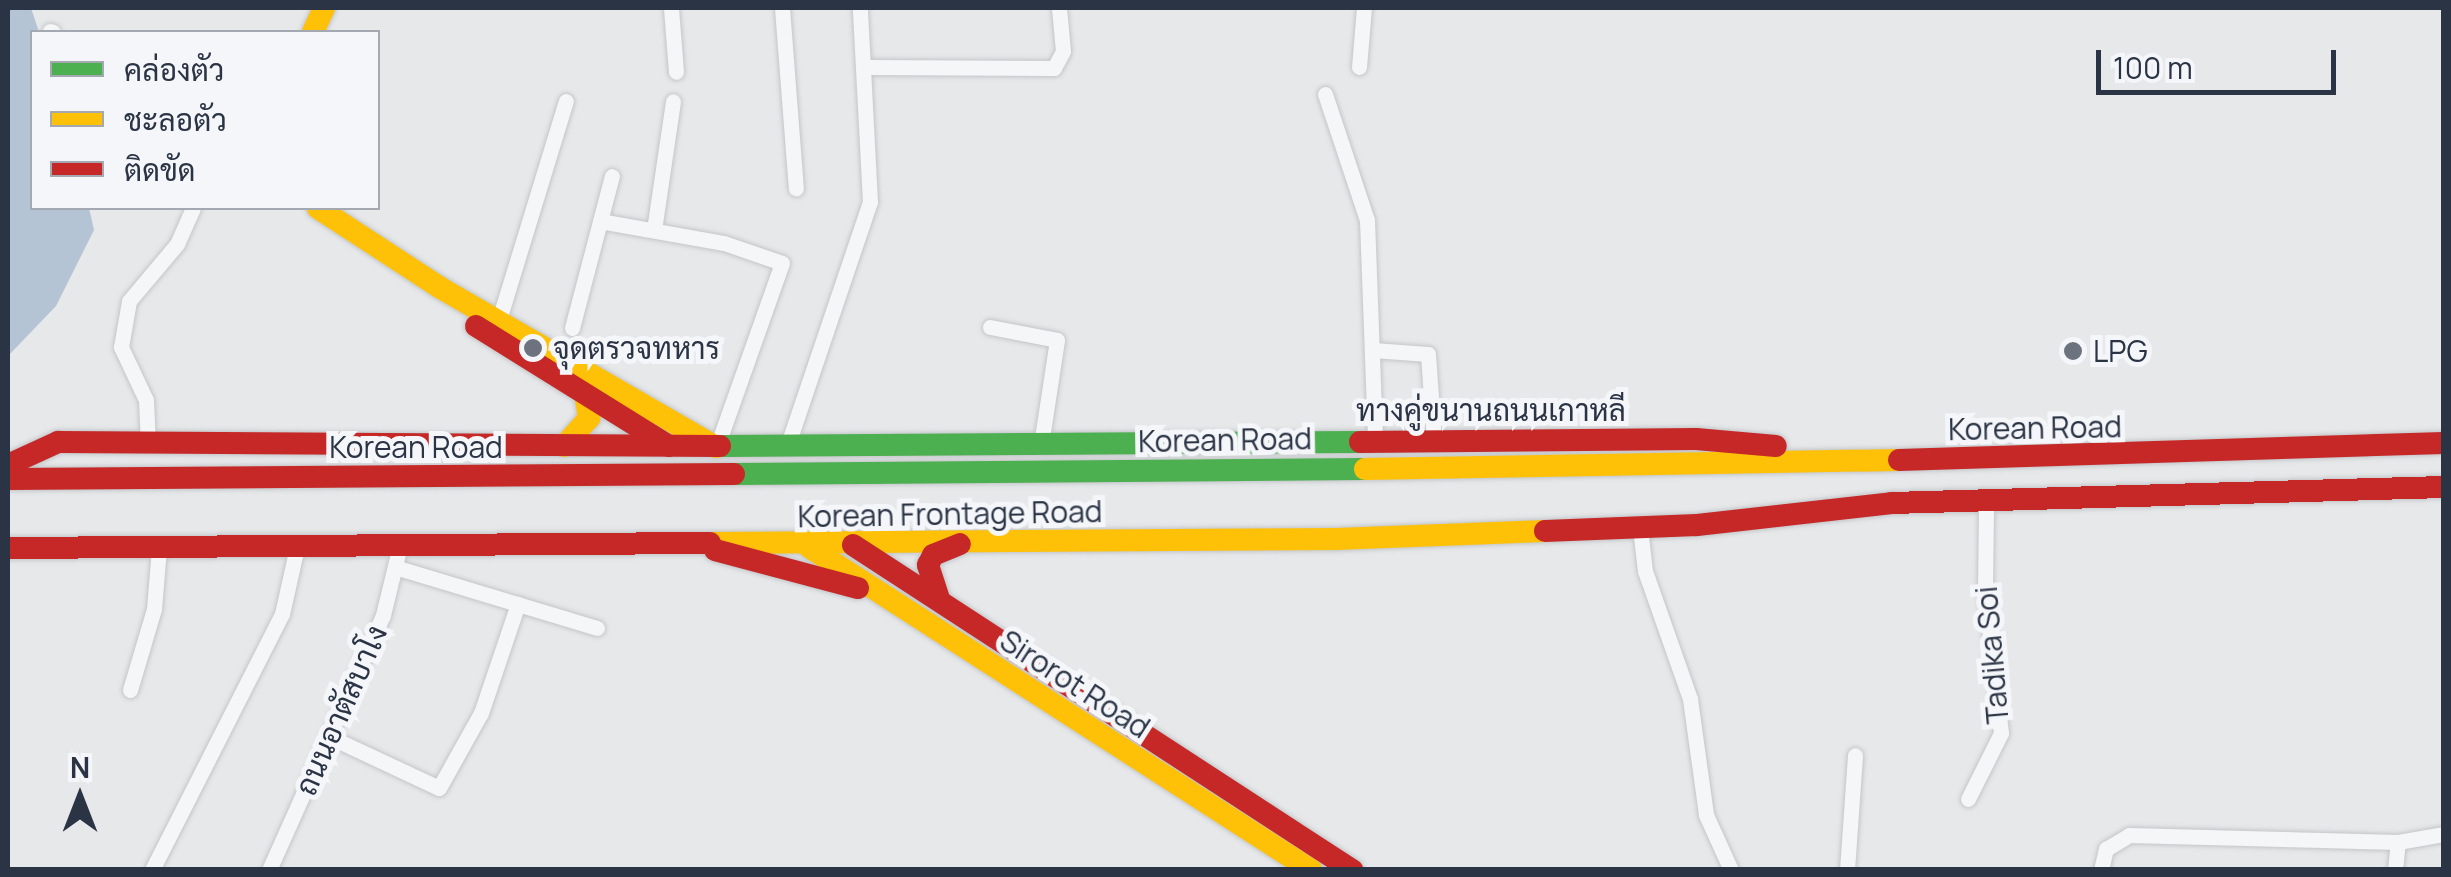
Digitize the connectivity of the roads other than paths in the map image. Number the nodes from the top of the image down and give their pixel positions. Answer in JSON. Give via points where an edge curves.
{"nodes":[{"id":1,"x":670,"y":8,"type":"edge"},
{"id":2,"x":782,"y":8,"type":"edge"},
{"id":3,"x":860,"y":8,"type":"edge"},
{"id":4,"x":1060,"y":8,"type":"edge"},
{"id":5,"x":1364,"y":8,"type":"edge"},
{"id":6,"x":1359,"y":67,"type":"dead end"},
{"id":7,"x":866,"y":68,"type":"junction"},
{"id":8,"x":676,"y":72,"type":"dead end"},
{"id":9,"x":1325,"y":94,"type":"dead end"},
{"id":10,"x":566,"y":100,"type":"dead end"},
{"id":11,"x":673,"y":101,"type":"dead end"},
{"id":12,"x":612,"y":176,"type":"dead end"},
{"id":13,"x":796,"y":188,"type":"dead end"},
{"id":14,"x":192,"y":210,"type":"edge"},
{"id":15,"x":321,"y":210,"type":"edge"},
{"id":16,"x":600,"y":220,"type":"junction"},
{"id":17,"x":654,"y":230,"type":"junction"},
{"id":18,"x":388,"y":255,"type":"junction"},
{"id":19,"x":498,"y":323,"type":"junction"},
{"id":20,"x":990,"y":327,"type":"dead end"},
{"id":21,"x":572,"y":328,"type":"dead end"},
{"id":22,"x":1373,"y":350,"type":"junction"},
{"id":23,"x":585,"y":394,"type":"junction"},
{"id":24,"x":1375,"y":440,"type":"junction"},
{"id":25,"x":1434,"y":440,"type":"junction"},
{"id":26,"x":718,"y":441,"type":"junction"},
{"id":27,"x":2444,"y":443,"type":"edge"},
{"id":28,"x":148,"y":444,"type":"junction"},
{"id":29,"x":1041,"y":445,"type":"junction"},
{"id":30,"x":564,"y":446,"type":"junction"},
{"id":31,"x":670,"y":447,"type":"junction"},
{"id":32,"x":788,"y":447,"type":"junction"},
{"id":33,"x":2108,"y":457,"type":"junction"},
{"id":34,"x":1937,"y":459,"type":"junction"},
{"id":35,"x":9,"y":474,"type":"edge"},
{"id":36,"x":2444,"y":487,"type":"edge"},
{"id":37,"x":2154,"y":497,"type":"junction"},
{"id":38,"x":1986,"y":503,"type":"junction"},
{"id":39,"x":1640,"y":528,"type":"junction"},
{"id":40,"x":963,"y":542,"type":"junction"},
{"id":41,"x":853,"y":545,"type":"junction"},
{"id":42,"x":297,"y":547,"type":"junction"},
{"id":43,"x":809,"y":547,"type":"junction"},
{"id":44,"x":8,"y":548,"type":"edge"},
{"id":45,"x":159,"y":548,"type":"junction"},
{"id":46,"x":704,"y":548,"type":"junction"},
{"id":47,"x":398,"y":556,"type":"junction"},
{"id":48,"x":885,"y":597,"type":"junction"},
{"id":49,"x":518,"y":604,"type":"junction"},
{"id":50,"x":942,"y":604,"type":"junction"},
{"id":51,"x":598,"y":628,"type":"dead end"},
{"id":52,"x":130,"y":690,"type":"dead end"},
{"id":53,"x":330,"y":737,"type":"junction"},
{"id":54,"x":1855,"y":755,"type":"dead end"},
{"id":55,"x":1968,"y":799,"type":"dead end"},
{"id":56,"x":2444,"y":834,"type":"edge"},
{"id":57,"x":2398,"y":842,"type":"junction"},
{"id":58,"x":152,"y":870,"type":"edge"},
{"id":59,"x":268,"y":870,"type":"edge"},
{"id":60,"x":1311,"y":870,"type":"edge"},
{"id":61,"x":1352,"y":870,"type":"edge"},
{"id":62,"x":1730,"y":870,"type":"edge"},
{"id":63,"x":1847,"y":870,"type":"edge"},
{"id":64,"x":2101,"y":870,"type":"edge"},
{"id":65,"x":2395,"y":870,"type":"edge"}],
"edges":[{"from":1,"to":8,"type":"street"},
{"from":2,"to":13,"type":"street"},
{"from":3,"to":7,"type":"street"},
{"from":4,"to":7,"type":"street","via":[[1062,51],[1054,68]]},
{"from":5,"to":6,"type":"street"},
{"from":7,"to":32,"type":"street","via":[[870,202]]},
{"from":9,"to":22,"type":"street","via":[[1364,196]]},
{"from":10,"to":19,"type":"street"},
{"from":11,"to":17,"type":"street"},
{"from":12,"to":16,"type":"street"},
{"from":14,"to":28,"type":"street","via":[[177,244],[129,302],[122,347],[146,400]]},
{"from":15,"to":18,"type":"main road"},
{"from":16,"to":17,"type":"street"},
{"from":16,"to":21,"type":"street"},
{"from":17,"to":26,"type":"street","via":[[782,263]]},
{"from":18,"to":19,"type":"main road"},
{"from":18,"to":23,"type":"main road","via":[[437,300]]},
{"from":19,"to":26,"type":"main road"},
{"from":20,"to":29,"type":"street","via":[[1057,340]]},
{"from":22,"to":24,"type":"street"},
{"from":22,"to":25,"type":"street","via":[[1428,354]]},
{"from":23,"to":30,"type":"main road","via":[[590,418]]},
{"from":23,"to":31,"type":"main road"},
{"from":24,"to":25,"type":"main road","name":"ทางคู่ขนานถนนเกาหลี"},
{"from":24,"to":29,"type":"main road","name":"ทางคู่ขนานถนนเกาหลี"},
{"from":25,"to":34,"type":"main road","name":"ทางคู่ขนานถนนเกาหลี","via":[[1696,439]]},
{"from":26,"to":31,"type":"main road","name":"ทางคู่ขนานถนนเกาหลี"},
{"from":26,"to":32,"type":"main road","name":"ทางคู่ขนานถนนเกาหลี"},
{"from":27,"to":33,"type":"main road","name":"Korean Road"},
{"from":28,"to":30,"type":"main road"},
{"from":28,"to":35,"type":"main road","via":[[58,442]]},
{"from":29,"to":32,"type":"main road","name":"ทางคู่ขนานถนนเกาหลี"},
{"from":30,"to":31,"type":"main road","name":"ทางคู่ขนานถนนเกาหลี"},
{"from":30,"to":35,"type":"main road","via":[[454,460]]},
{"from":33,"to":34,"type":"main road","name":"Korean Road"},
{"from":33,"to":37,"type":"main road"},
{"from":34,"to":35,"type":"main road","name":"Korean Road","via":[[1148,471]]},
{"from":36,"to":37,"type":"main road"},
{"from":37,"to":38,"type":"main road"},
{"from":38,"to":39,"type":"main road","name":"Korean Frontage Road","via":[[1892,503]]},
{"from":38,"to":55,"type":"street","name":"Tadika Soi","via":[[1985,591],[2001,733]]},
{"from":39,"to":40,"type":"main road","name":"Korean Frontage Road"},
{"from":39,"to":62,"type":"street","via":[[1645,571],[1690,700],[1706,815]]},
{"from":40,"to":41,"type":"main road","name":"Korean Frontage Road"},
{"from":40,"to":50,"type":"main road","via":[[932,555],[928,565]]},
{"from":41,"to":43,"type":"main road","name":"Korean Frontage Road"},
{"from":41,"to":50,"type":"main road","name":"Sirorot Road"},
{"from":42,"to":45,"type":"main road","name":"Korean Frontage Road"},
{"from":42,"to":47,"type":"main road","name":"Korean Frontage Road"},
{"from":42,"to":58,"type":"street","via":[[269,642],[192,780]]},
{"from":43,"to":46,"type":"main road","name":"Korean Frontage Road"},
{"from":43,"to":48,"type":"main road","name":"Sirorot Road"},
{"from":44,"to":45,"type":"main road","name":"Korean Frontage Road"},
{"from":45,"to":52,"type":"street","via":[[154,609]]},
{"from":46,"to":47,"type":"main road","name":"Korean Frontage Road"},
{"from":46,"to":48,"type":"main road"},
{"from":47,"to":49,"type":"street"},
{"from":47,"to":53,"type":"street","name":"ถนนอาตัสบาโง","via":[[383,614]]},
{"from":48,"to":60,"type":"main road","name":"Sirorot Road"},
{"from":49,"to":51,"type":"street"},
{"from":49,"to":53,"type":"street","via":[[481,713],[438,788]]},
{"from":50,"to":61,"type":"main road","name":"Sirorot Road"},
{"from":53,"to":59,"type":"street","name":"ถนนอาตัสบาโง"},
{"from":54,"to":63,"type":"street"},
{"from":56,"to":57,"type":"street"},
{"from":57,"to":64,"type":"street","via":[[2129,836],[2106,849]]},
{"from":57,"to":65,"type":"street"}]}
